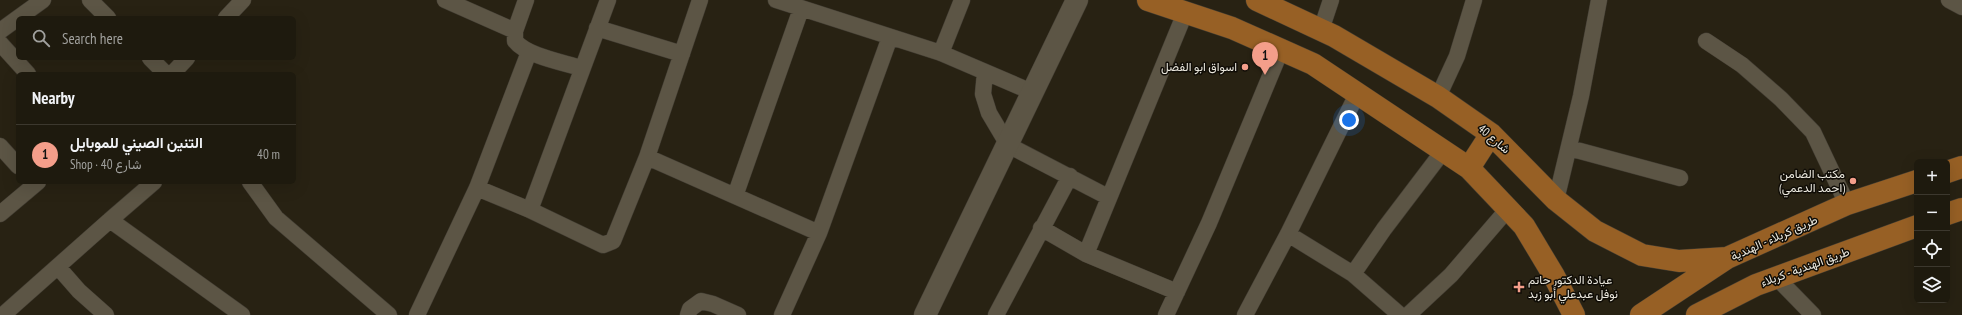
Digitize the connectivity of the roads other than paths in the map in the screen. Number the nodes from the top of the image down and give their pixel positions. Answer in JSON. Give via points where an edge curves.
{"nodes":[{"id":1,"x":43,"y":0,"type":"edge"},
{"id":2,"x":90,"y":0,"type":"edge"},
{"id":3,"x":243,"y":0,"type":"edge"},
{"id":4,"x":445,"y":0,"type":"edge"},
{"id":5,"x":526,"y":0,"type":"edge"},
{"id":6,"x":608,"y":0,"type":"edge"},
{"id":7,"x":700,"y":0,"type":"edge"},
{"id":8,"x":776,"y":0,"type":"edge"},
{"id":9,"x":962,"y":0,"type":"edge"},
{"id":10,"x":1077,"y":0,"type":"edge"},
{"id":11,"x":1148,"y":0,"type":"edge"},
{"id":12,"x":1257,"y":0,"type":"edge"},
{"id":13,"x":1331,"y":0,"type":"edge"},
{"id":14,"x":1474,"y":0,"type":"edge"},
{"id":15,"x":1599,"y":0,"type":"edge"},
{"id":16,"x":1949,"y":0,"type":"edge"},
{"id":17,"x":1962,"y":7,"type":"edge"},
{"id":18,"x":801,"y":9,"type":"junction"},
{"id":19,"x":1185,"y":13,"type":"junction"},
{"id":20,"x":21,"y":16,"type":"edge"},
{"id":21,"x":106,"y":16,"type":"edge"},
{"id":22,"x":228,"y":16,"type":"edge"},
{"id":23,"x":16,"y":20,"type":"edge"},
{"id":24,"x":597,"y":28,"type":"junction"},
{"id":25,"x":1321,"y":30,"type":"junction"},
{"id":26,"x":516,"y":31,"type":"junction"},
{"id":27,"x":0,"y":32,"type":"edge"},
{"id":28,"x":890,"y":37,"type":"junction"},
{"id":29,"x":1706,"y":41,"type":"dead end"},
{"id":30,"x":0,"y":43,"type":"edge"},
{"id":31,"x":1281,"y":50,"type":"junction"},
{"id":32,"x":529,"y":52,"type":"junction"},
{"id":33,"x":941,"y":53,"type":"junction"},
{"id":34,"x":682,"y":54,"type":"junction"},
{"id":35,"x":152,"y":60,"type":"edge"},
{"id":36,"x":185,"y":60,"type":"edge"},
{"id":37,"x":581,"y":68,"type":"junction"},
{"id":38,"x":26,"y":72,"type":"edge"},
{"id":39,"x":164,"y":72,"type":"edge"},
{"id":40,"x":174,"y":72,"type":"edge"},
{"id":41,"x":985,"y":72,"type":"junction"},
{"id":42,"x":1032,"y":92,"type":"junction"},
{"id":43,"x":1357,"y":94,"type":"junction"},
{"id":44,"x":1438,"y":97,"type":"junction"},
{"id":45,"x":1491,"y":134,"type":"junction"},
{"id":46,"x":1008,"y":145,"type":"junction"},
{"id":47,"x":0,"y":146,"type":"edge"},
{"id":48,"x":1569,"y":148,"type":"junction"},
{"id":49,"x":1444,"y":150,"type":"junction"},
{"id":50,"x":647,"y":158,"type":"junction"},
{"id":51,"x":16,"y":164,"type":"edge"},
{"id":52,"x":1962,"y":167,"type":"edge"},
{"id":53,"x":1469,"y":168,"type":"junction"},
{"id":54,"x":1950,"y":171,"type":"edge"},
{"id":55,"x":1070,"y":176,"type":"junction"},
{"id":56,"x":1680,"y":178,"type":"dead end"},
{"id":57,"x":1914,"y":182,"type":"edge"},
{"id":58,"x":34,"y":184,"type":"edge"},
{"id":59,"x":152,"y":184,"type":"edge"},
{"id":60,"x":251,"y":184,"type":"edge"},
{"id":61,"x":477,"y":188,"type":"junction"},
{"id":62,"x":735,"y":196,"type":"junction"},
{"id":63,"x":1108,"y":197,"type":"junction"},
{"id":64,"x":1556,"y":200,"type":"junction"},
{"id":65,"x":1847,"y":204,"type":"junction"},
{"id":66,"x":530,"y":210,"type":"junction"},
{"id":67,"x":1508,"y":210,"type":"junction"},
{"id":68,"x":0,"y":214,"type":"edge"},
{"id":69,"x":110,"y":220,"type":"junction"},
{"id":70,"x":1914,"y":227,"type":"edge"},
{"id":71,"x":1041,"y":228,"type":"junction"},
{"id":72,"x":819,"y":233,"type":"junction"},
{"id":73,"x":1288,"y":234,"type":"junction"},
{"id":74,"x":1086,"y":254,"type":"junction"},
{"id":75,"x":1727,"y":258,"type":"junction"},
{"id":76,"x":58,"y":266,"type":"junction"},
{"id":77,"x":1353,"y":274,"type":"junction"},
{"id":78,"x":1777,"y":278,"type":"junction"},
{"id":79,"x":1177,"y":292,"type":"junction"},
{"id":80,"x":3,"y":315,"type":"edge"},
{"id":81,"x":106,"y":315,"type":"edge"},
{"id":82,"x":242,"y":315,"type":"edge"},
{"id":83,"x":388,"y":315,"type":"edge"},
{"id":84,"x":417,"y":315,"type":"edge"},
{"id":85,"x":688,"y":315,"type":"edge"},
{"id":86,"x":738,"y":315,"type":"edge"},
{"id":87,"x":782,"y":315,"type":"edge"},
{"id":88,"x":926,"y":315,"type":"edge"},
{"id":89,"x":996,"y":315,"type":"edge"},
{"id":90,"x":1166,"y":315,"type":"edge"},
{"id":91,"x":1245,"y":315,"type":"edge"},
{"id":92,"x":1400,"y":315,"type":"edge"},
{"id":93,"x":1408,"y":315,"type":"edge"},
{"id":94,"x":1574,"y":315,"type":"edge"},
{"id":95,"x":1641,"y":315,"type":"edge"},
{"id":96,"x":1697,"y":315,"type":"edge"},
{"id":97,"x":1813,"y":315,"type":"edge"}],
"edges":[{"from":1,"to":20,"type":"street"},
{"from":2,"to":21,"type":"street"},
{"from":3,"to":22,"type":"street"},
{"from":4,"to":26,"type":"street"},
{"from":5,"to":26,"type":"street"},
{"from":6,"to":24,"type":"street"},
{"from":7,"to":34,"type":"street"},
{"from":8,"to":18,"type":"street"},
{"from":9,"to":33,"type":"street"},
{"from":10,"to":42,"type":"street"},
{"from":11,"to":19,"type":"main road"},
{"from":12,"to":25,"type":"main road","name":"شارع 40"},
{"from":13,"to":25,"type":"street"},
{"from":14,"to":44,"type":"street","via":[[1457,56]]},
{"from":15,"to":48,"type":"street"},
{"from":16,"to":17,"type":"street"},
{"from":18,"to":28,"type":"street"},
{"from":18,"to":62,"type":"street"},
{"from":19,"to":31,"type":"main road","via":[[1232,28]]},
{"from":19,"to":63,"type":"street"},
{"from":23,"to":27,"type":"street"},
{"from":24,"to":34,"type":"street"},
{"from":24,"to":37,"type":"street"},
{"from":25,"to":44,"type":"main road","name":"شارع 40"},
{"from":26,"to":32,"type":"street","via":[[515,41]]},
{"from":28,"to":33,"type":"street"},
{"from":28,"to":72,"type":"street"},
{"from":29,"to":65,"type":"street","via":[[1742,65],[1781,99],[1813,132]]},
{"from":30,"to":38,"type":"street"},
{"from":31,"to":43,"type":"main road","via":[[1313,64]]},
{"from":31,"to":79,"type":"street"},
{"from":32,"to":37,"type":"street"},
{"from":32,"to":61,"type":"street"},
{"from":33,"to":41,"type":"street"},
{"from":34,"to":50,"type":"street"},
{"from":35,"to":39,"type":"street"},
{"from":36,"to":40,"type":"street"},
{"from":37,"to":66,"type":"street"},
{"from":41,"to":42,"type":"street"},
{"from":41,"to":46,"type":"street","via":[[983,94],[989,113]]},
{"from":42,"to":46,"type":"street"},
{"from":43,"to":49,"type":"main road"},
{"from":43,"to":73,"type":"street"},
{"from":44,"to":45,"type":"main road","name":"شارع 40"},
{"from":45,"to":53,"type":"main road"},
{"from":45,"to":64,"type":"main road","name":"شارع 40"},
{"from":46,"to":55,"type":"street"},
{"from":46,"to":88,"type":"street"},
{"from":47,"to":51,"type":"street"},
{"from":48,"to":56,"type":"street"},
{"from":48,"to":64,"type":"street"},
{"from":49,"to":53,"type":"main road"},
{"from":49,"to":77,"type":"street"},
{"from":50,"to":62,"type":"street"},
{"from":50,"to":66,"type":"street","via":[[613,241],[604,246]]},
{"from":52,"to":54,"type":"main road"},
{"from":53,"to":67,"type":"main road"},
{"from":55,"to":63,"type":"street"},
{"from":55,"to":71,"type":"street"},
{"from":57,"to":65,"type":"main road","name":"طريق كربلاء - الهندية"},
{"from":58,"to":68,"type":"street"},
{"from":59,"to":69,"type":"street"},
{"from":60,"to":83,"type":"street","via":[[276,218]]},
{"from":61,"to":66,"type":"street"},
{"from":61,"to":84,"type":"street"},
{"from":62,"to":72,"type":"street"},
{"from":63,"to":74,"type":"street"},
{"from":64,"to":75,"type":"main road","name":"شارع 40","via":[[1595,231],[1642,255],[1679,261]]},
{"from":65,"to":75,"type":"main road","name":"طريق كربلاء - الهندية"},
{"from":67,"to":93,"type":"street","via":[[1451,275]]},
{"from":67,"to":94,"type":"main road","via":[[1524,226]]},
{"from":69,"to":76,"type":"street"},
{"from":69,"to":82,"type":"street"},
{"from":70,"to":78,"type":"main road","name":"طريق الهندية - كربلاء"},
{"from":71,"to":74,"type":"street"},
{"from":71,"to":89,"type":"street"},
{"from":72,"to":87,"type":"street"},
{"from":73,"to":77,"type":"street"},
{"from":73,"to":91,"type":"street"},
{"from":74,"to":79,"type":"street"},
{"from":75,"to":95,"type":"main road","name":"طريق كربلاء - الهندية"},
{"from":76,"to":80,"type":"street"},
{"from":76,"to":81,"type":"street","via":[[79,291]]},
{"from":77,"to":92,"type":"street"},
{"from":78,"to":96,"type":"main road","name":"طريق الهندية - كربلاء","via":[[1756,285]]},
{"from":78,"to":97,"type":"street"},
{"from":79,"to":90,"type":"street"},
{"from":85,"to":86,"type":"street","via":[[701,301]]}]}
